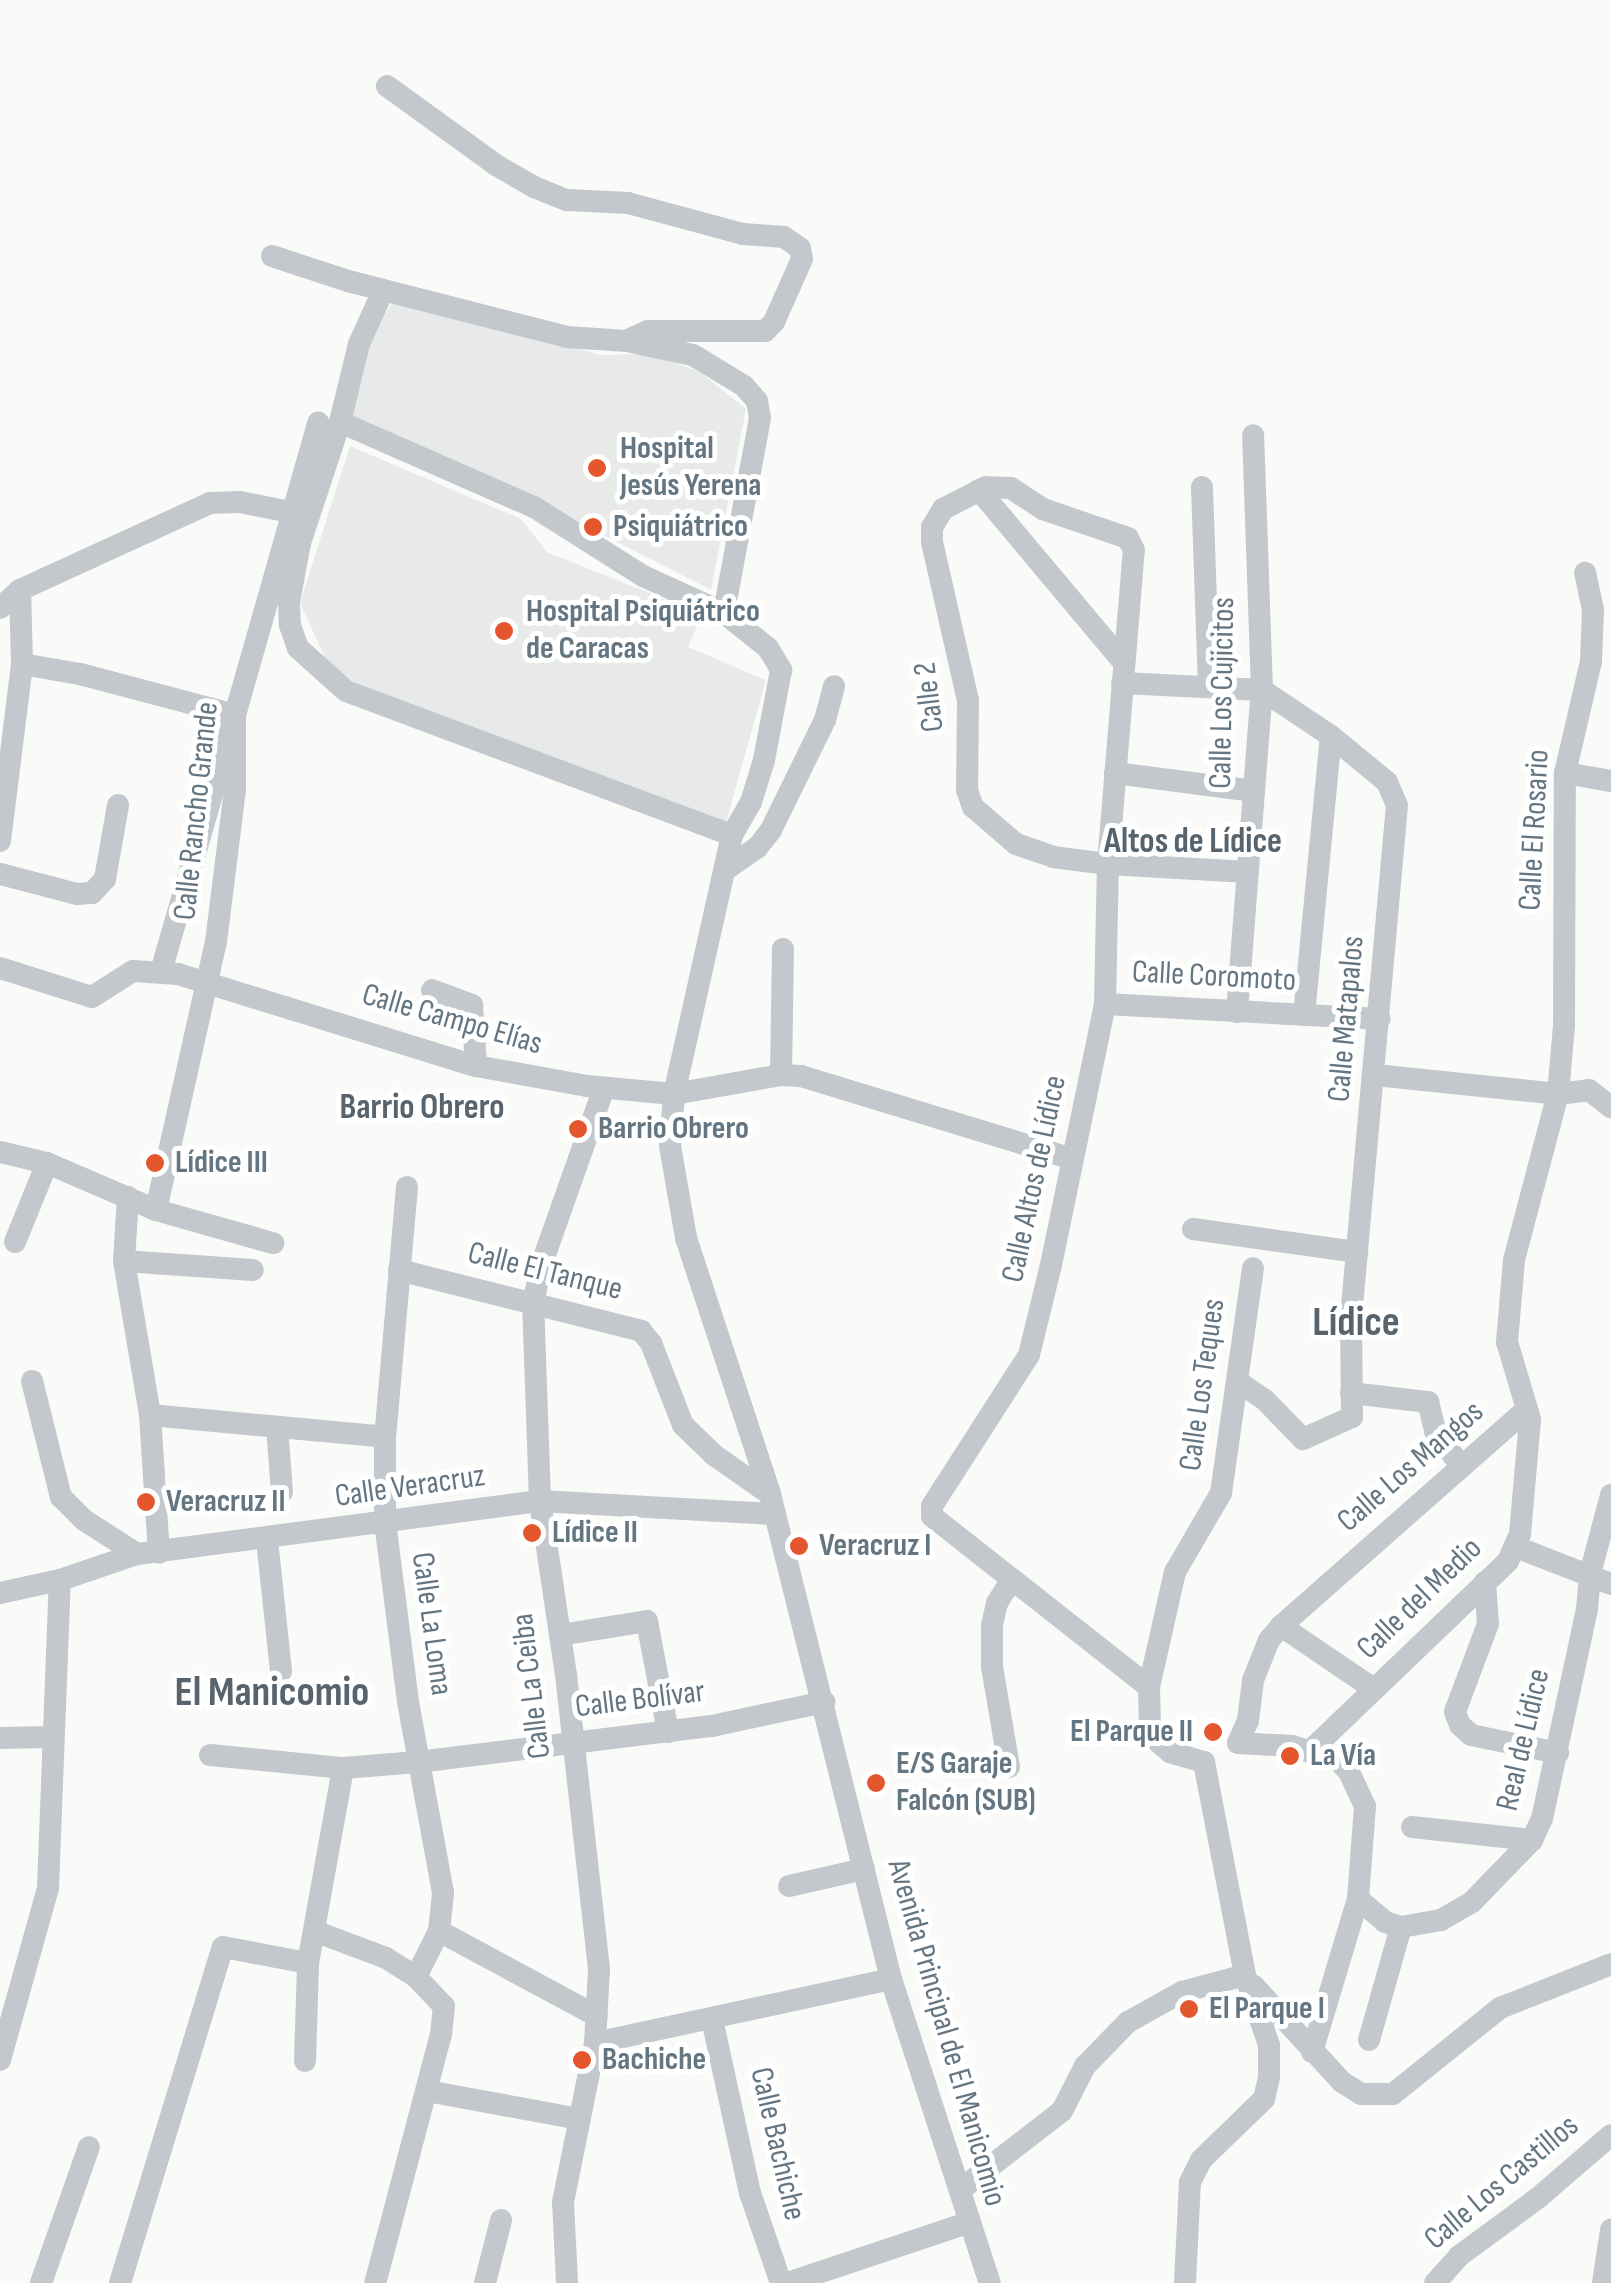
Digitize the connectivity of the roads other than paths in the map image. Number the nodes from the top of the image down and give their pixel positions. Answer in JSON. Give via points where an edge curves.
{"nodes":[{"id":1,"x":387,"y":86,"type":"dead end"},
{"id":2,"x":272,"y":256,"type":"dead end"},
{"id":3,"x":383,"y":290,"type":"junction"},
{"id":4,"x":627,"y":341,"type":"junction"},
{"id":5,"x":329,"y":423,"type":"junction"},
{"id":6,"x":1254,"y":435,"type":"dead end"},
{"id":7,"x":1202,"y":487,"type":"dead end"},
{"id":8,"x":979,"y":490,"type":"junction"},
{"id":9,"x":295,"y":514,"type":"junction"},
{"id":10,"x":1585,"y":573,"type":"dead end"},
{"id":11,"x":20,"y":590,"type":"junction"},
{"id":12,"x":0,"y":608,"type":"edge"},
{"id":13,"x":724,"y":613,"type":"junction"},
{"id":14,"x":22,"y":664,"type":"junction"},
{"id":15,"x":1123,"y":673,"type":"junction"},
{"id":16,"x":834,"y":686,"type":"dead end"},
{"id":17,"x":1209,"y":687,"type":"junction"},
{"id":18,"x":1262,"y":690,"type":"junction"},
{"id":19,"x":234,"y":716,"type":"junction"},
{"id":20,"x":1331,"y":736,"type":"junction"},
{"id":21,"x":1115,"y":773,"type":"junction"},
{"id":22,"x":1565,"y":773,"type":"junction"},
{"id":23,"x":1611,"y":781,"type":"edge"},
{"id":24,"x":1254,"y":790,"type":"junction"},
{"id":25,"x":118,"y":806,"type":"dead end"},
{"id":26,"x":732,"y":835,"type":"junction"},
{"id":27,"x":0,"y":841,"type":"edge"},
{"id":28,"x":1108,"y":864,"type":"junction"},
{"id":29,"x":725,"y":870,"type":"junction"},
{"id":30,"x":1248,"y":872,"type":"junction"},
{"id":31,"x":0,"y":874,"type":"edge"},
{"id":32,"x":783,"y":949,"type":"dead end"},
{"id":33,"x":0,"y":968,"type":"edge"},
{"id":34,"x":161,"y":972,"type":"junction"},
{"id":35,"x":207,"y":981,"type":"junction"},
{"id":36,"x":432,"y":990,"type":"dead end"},
{"id":37,"x":1105,"y":1004,"type":"junction"},
{"id":38,"x":1237,"y":1012,"type":"junction"},
{"id":39,"x":1304,"y":1015,"type":"junction"},
{"id":40,"x":1380,"y":1019,"type":"junction"},
{"id":41,"x":476,"y":1066,"type":"junction"},
{"id":42,"x":781,"y":1075,"type":"junction"},
{"id":43,"x":1376,"y":1075,"type":"junction"},
{"id":44,"x":604,"y":1088,"type":"junction"},
{"id":45,"x":674,"y":1094,"type":"junction"},
{"id":46,"x":1558,"y":1094,"type":"junction"},
{"id":47,"x":1611,"y":1107,"type":"edge"},
{"id":48,"x":0,"y":1152,"type":"edge"},
{"id":49,"x":1072,"y":1159,"type":"junction"},
{"id":50,"x":47,"y":1163,"type":"junction"},
{"id":51,"x":407,"y":1187,"type":"dead end"},
{"id":52,"x":128,"y":1197,"type":"junction"},
{"id":53,"x":156,"y":1210,"type":"junction"},
{"id":54,"x":1193,"y":1228,"type":"dead end"},
{"id":55,"x":15,"y":1242,"type":"dead end"},
{"id":56,"x":273,"y":1243,"type":"dead end"},
{"id":57,"x":1357,"y":1252,"type":"junction"},
{"id":58,"x":124,"y":1261,"type":"junction"},
{"id":59,"x":1253,"y":1268,"type":"dead end"},
{"id":60,"x":252,"y":1270,"type":"dead end"},
{"id":61,"x":399,"y":1270,"type":"junction"},
{"id":62,"x":533,"y":1302,"type":"junction"},
{"id":63,"x":32,"y":1381,"type":"dead end"},
{"id":64,"x":1238,"y":1382,"type":"junction"},
{"id":65,"x":1351,"y":1394,"type":"junction"},
{"id":66,"x":1527,"y":1408,"type":"junction"},
{"id":67,"x":150,"y":1415,"type":"junction"},
{"id":68,"x":277,"y":1427,"type":"junction"},
{"id":69,"x":385,"y":1437,"type":"junction"},
{"id":70,"x":1461,"y":1466,"type":"junction"},
{"id":71,"x":282,"y":1492,"type":"dead end"},
{"id":72,"x":1611,"y":1495,"type":"edge"},
{"id":73,"x":540,"y":1501,"type":"junction"},
{"id":74,"x":772,"y":1504,"type":"junction"},
{"id":75,"x":384,"y":1522,"type":"junction"},
{"id":76,"x":267,"y":1540,"type":"junction"},
{"id":77,"x":1516,"y":1546,"type":"junction"},
{"id":78,"x":148,"y":1553,"type":"junction"},
{"id":79,"x":1590,"y":1574,"type":"junction"},
{"id":80,"x":60,"y":1580,"type":"junction"},
{"id":81,"x":1010,"y":1582,"type":"junction"},
{"id":82,"x":1486,"y":1582,"type":"junction"},
{"id":83,"x":1611,"y":1584,"type":"edge"},
{"id":84,"x":0,"y":1593,"type":"edge"},
{"id":85,"x":1281,"y":1626,"type":"junction"},
{"id":86,"x":560,"y":1635,"type":"junction"},
{"id":87,"x":280,"y":1671,"type":"dead end"},
{"id":88,"x":1149,"y":1687,"type":"junction"},
{"id":89,"x":1374,"y":1689,"type":"junction"},
{"id":90,"x":824,"y":1702,"type":"junction"},
{"id":91,"x":668,"y":1732,"type":"junction"},
{"id":92,"x":52,"y":1737,"type":"junction"},
{"id":93,"x":0,"y":1738,"type":"edge"},
{"id":94,"x":570,"y":1741,"type":"junction"},
{"id":95,"x":1238,"y":1742,"type":"junction"},
{"id":96,"x":1309,"y":1752,"type":"junction"},
{"id":97,"x":1558,"y":1753,"type":"junction"},
{"id":98,"x":210,"y":1755,"type":"dead end"},
{"id":99,"x":418,"y":1762,"type":"junction"},
{"id":100,"x":1204,"y":1762,"type":"junction"},
{"id":101,"x":1010,"y":1767,"type":"dead end"},
{"id":102,"x":343,"y":1768,"type":"junction"},
{"id":103,"x":1412,"y":1828,"type":"dead end"},
{"id":104,"x":1532,"y":1840,"type":"junction"},
{"id":105,"x":864,"y":1869,"type":"junction"},
{"id":106,"x":789,"y":1886,"type":"dead end"},
{"id":107,"x":1358,"y":1899,"type":"junction"},
{"id":108,"x":1401,"y":1927,"type":"junction"},
{"id":109,"x":439,"y":1931,"type":"junction"},
{"id":110,"x":316,"y":1932,"type":"junction"},
{"id":111,"x":308,"y":1963,"type":"junction"},
{"id":112,"x":1611,"y":1964,"type":"edge"},
{"id":113,"x":1245,"y":1976,"type":"junction"},
{"id":114,"x":416,"y":1978,"type":"junction"},
{"id":115,"x":891,"y":1980,"type":"junction"},
{"id":116,"x":597,"y":2016,"type":"junction"},
{"id":117,"x":712,"y":2019,"type":"junction"},
{"id":118,"x":1369,"y":2040,"type":"dead end"},
{"id":119,"x":594,"y":2043,"type":"junction"},
{"id":120,"x":1312,"y":2052,"type":"junction"},
{"id":121,"x":0,"y":2060,"type":"edge"},
{"id":122,"x":305,"y":2061,"type":"dead end"},
{"id":123,"x":426,"y":2091,"type":"junction"},
{"id":124,"x":579,"y":2120,"type":"junction"},
{"id":125,"x":1611,"y":2134,"type":"edge"},
{"id":126,"x":88,"y":2148,"type":"dead end"},
{"id":127,"x":960,"y":2190,"type":"junction"},
{"id":128,"x":501,"y":2220,"type":"dead end"},
{"id":129,"x":967,"y":2223,"type":"junction"},
{"id":130,"x":1610,"y":2231,"type":"edge"},
{"id":131,"x":793,"y":2282,"type":"edge"},
{"id":132,"x":41,"y":2283,"type":"edge"},
{"id":133,"x":120,"y":2283,"type":"edge"},
{"id":134,"x":375,"y":2283,"type":"edge"},
{"id":135,"x":485,"y":2283,"type":"edge"},
{"id":136,"x":567,"y":2283,"type":"edge"},
{"id":137,"x":990,"y":2283,"type":"edge"},
{"id":138,"x":1184,"y":2283,"type":"edge"},
{"id":139,"x":1435,"y":2283,"type":"edge"},
{"id":140,"x":1603,"y":2283,"type":"edge"}],
"edges":[{"from":1,"to":4,"type":"street","via":[[496,165],[567,200],[628,204],[743,234],[784,237],[800,248],[802,259],[765,331],[648,331]]},
{"from":2,"to":3,"type":"street"},
{"from":3,"to":4,"type":"street","via":[[567,337]]},
{"from":3,"to":5,"type":"street"},
{"from":4,"to":13,"type":"street","via":[[693,355],[757,401],[760,418]]},
{"from":5,"to":9,"type":"street","name":"Calle Rancho Grande"},
{"from":5,"to":13,"type":"street","name":"Avenida Principal de El Manicomio","via":[[534,507],[643,576]]},
{"from":5,"to":26,"type":"street","via":[[289,602],[298,648],[312,665],[346,691]]},
{"from":6,"to":18,"type":"street","name":"Calle Los Cujicitos"},
{"from":7,"to":17,"type":"street"},
{"from":8,"to":15,"type":"street"},
{"from":8,"to":15,"type":"street","name":"Calle Altos de Lídice","via":[[1011,488],[1043,509],[1128,538],[1134,550]]},
{"from":8,"to":28,"type":"street","name":"Calle 2","via":[[944,509],[932,527],[968,701],[969,799],[1016,844]]},
{"from":9,"to":11,"type":"street","via":[[210,503]]},
{"from":9,"to":19,"type":"street","name":"Calle Rancho Grande"},
{"from":10,"to":22,"type":"street","name":"Calle El Rosario","via":[[1591,662]]},
{"from":11,"to":12,"type":"street"},
{"from":11,"to":14,"type":"street"},
{"from":13,"to":26,"type":"street","name":"Avenida Principal de El Manicomio","via":[[768,648],[781,670],[764,760]]},
{"from":14,"to":19,"type":"street"},
{"from":14,"to":27,"type":"street"},
{"from":15,"to":17,"type":"street"},
{"from":15,"to":21,"type":"street","name":"Calle Altos de Lídice"},
{"from":16,"to":29,"type":"street","via":[[825,720],[772,830]]},
{"from":17,"to":18,"type":"street"},
{"from":18,"to":20,"type":"street","name":"Calle Matapalos"},
{"from":18,"to":24,"type":"street","name":"Calle Los Cujicitos"},
{"from":19,"to":34,"type":"street"},
{"from":19,"to":35,"type":"street","name":"Calle Rancho Grande","via":[[234,790]]},
{"from":20,"to":39,"type":"street"},
{"from":20,"to":40,"type":"street","name":"Calle Matapalos","via":[[1387,782],[1398,805]]},
{"from":21,"to":24,"type":"street"},
{"from":21,"to":28,"type":"street","name":"Calle Altos de Lídice"},
{"from":22,"to":23,"type":"street"},
{"from":22,"to":46,"type":"street","name":"Calle El Rosario"},
{"from":24,"to":30,"type":"street","name":"Calle Los Cujicitos"},
{"from":25,"to":31,"type":"street","via":[[105,879],[92,892]]},
{"from":26,"to":29,"type":"street","name":"Avenida Principal de El Manicomio"},
{"from":28,"to":30,"type":"street","name":"Calle 2"},
{"from":28,"to":37,"type":"street","name":"Calle Altos de Lídice"},
{"from":29,"to":45,"type":"street","name":"Avenida Principal de El Manicomio"},
{"from":30,"to":38,"type":"street","name":"Calle Los Cujicitos"},
{"from":32,"to":42,"type":"street"},
{"from":33,"to":34,"type":"street","name":"Calle Campo Elías","via":[[92,998],[133,971]]},
{"from":34,"to":35,"type":"street","name":"Calle Campo Elías"},
{"from":35,"to":41,"type":"street","name":"Calle Campo Elías"},
{"from":35,"to":53,"type":"street","name":"Calle Rancho Grande"},
{"from":36,"to":41,"type":"street","via":[[472,1006]]},
{"from":37,"to":38,"type":"street","name":"Calle Coromoto"},
{"from":37,"to":49,"type":"street","name":"Calle Altos de Lídice"},
{"from":38,"to":39,"type":"street","name":"Calle Coromoto"},
{"from":39,"to":40,"type":"street","name":"Calle Coromoto"},
{"from":40,"to":43,"type":"street","name":"Calle Matapalos"},
{"from":41,"to":44,"type":"street","name":"Calle Campo Elías"},
{"from":42,"to":45,"type":"street","name":"Calle Campo Elías"},
{"from":42,"to":49,"type":"street","name":"Calle Campo Elías","via":[[903,1105]]},
{"from":43,"to":46,"type":"street"},
{"from":43,"to":57,"type":"street","name":"Calle Matapalos"},
{"from":44,"to":45,"type":"street","name":"Calle Campo Elías"},
{"from":44,"to":62,"type":"street","name":"Calle La Ceiba"},
{"from":45,"to":74,"type":"street","name":"Avenida Principal de El Manicomio","via":[[670,1146],[686,1238]]},
{"from":46,"to":47,"type":"street","via":[[1589,1090]]},
{"from":46,"to":66,"type":"street","name":"Calle Los Mangos","via":[[1514,1260],[1508,1342]]},
{"from":48,"to":50,"type":"street"},
{"from":49,"to":81,"type":"street","name":"Calle Altos de Lídice","via":[[1029,1355],[932,1509],[933,1519]]},
{"from":50,"to":52,"type":"street"},
{"from":50,"to":55,"type":"street"},
{"from":51,"to":61,"type":"street","name":"Calle La Loma"},
{"from":52,"to":53,"type":"street"},
{"from":52,"to":58,"type":"street"},
{"from":53,"to":56,"type":"street"},
{"from":54,"to":57,"type":"street"},
{"from":57,"to":65,"type":"street","name":"Calle Matapalos"},
{"from":58,"to":60,"type":"street"},
{"from":58,"to":67,"type":"street"},
{"from":59,"to":64,"type":"street","name":"Calle Los Teques"},
{"from":61,"to":62,"type":"street","name":"Calle El Tanque"},
{"from":61,"to":69,"type":"street","name":"Calle La Loma"},
{"from":62,"to":73,"type":"street","name":"Calle La Ceiba"},
{"from":62,"to":74,"type":"street","name":"Calle El Tanque","via":[[641,1331],[683,1425]]},
{"from":63,"to":78,"type":"street","via":[[60,1497],[84,1520]]},
{"from":64,"to":65,"type":"street","via":[[1305,1440],[1351,1419]]},
{"from":64,"to":88,"type":"street","name":"Calle Los Teques","via":[[1221,1493],[1176,1572]]},
{"from":65,"to":70,"type":"street","via":[[1428,1402],[1435,1430]]},
{"from":66,"to":70,"type":"street","name":"Calle Los Mangos"},
{"from":66,"to":77,"type":"street","name":"Calle del Medio"},
{"from":67,"to":68,"type":"street"},
{"from":67,"to":78,"type":"street"},
{"from":68,"to":69,"type":"street"},
{"from":68,"to":71,"type":"street"},
{"from":69,"to":75,"type":"street","name":"Calle La Loma"},
{"from":70,"to":85,"type":"street","name":"Calle Los Mangos"},
{"from":72,"to":79,"type":"street","name":"Real de Lídice"},
{"from":73,"to":74,"type":"street","name":"Calle Veracruz"},
{"from":73,"to":75,"type":"street","name":"Calle Veracruz"},
{"from":73,"to":86,"type":"street","name":"Calle La Ceiba"},
{"from":74,"to":90,"type":"street","name":"Avenida Principal de El Manicomio"},
{"from":75,"to":76,"type":"street","name":"Calle Veracruz"},
{"from":75,"to":99,"type":"street","name":"Calle La Loma"},
{"from":76,"to":78,"type":"street","name":"Calle Veracruz"},
{"from":76,"to":87,"type":"street"},
{"from":77,"to":79,"type":"street"},
{"from":77,"to":82,"type":"street","name":"Calle del Medio"},
{"from":78,"to":80,"type":"street","name":"Calle Veracruz"},
{"from":79,"to":83,"type":"street"},
{"from":79,"to":97,"type":"street","name":"Real de Lídice"},
{"from":80,"to":84,"type":"street","name":"Calle Veracruz"},
{"from":80,"to":92,"type":"street"},
{"from":81,"to":88,"type":"street","name":"Calle Altos de Lídice"},
{"from":81,"to":101,"type":"street","via":[[992,1625],[992,1667]]},
{"from":82,"to":89,"type":"street","name":"Calle del Medio"},
{"from":82,"to":97,"type":"street","via":[[1488,1624],[1456,1712],[1460,1724],[1471,1735]]},
{"from":85,"to":89,"type":"street"},
{"from":85,"to":95,"type":"street","name":"Calle Los Mangos","via":[[1253,1680]]},
{"from":86,"to":91,"type":"street","via":[[647,1621]]},
{"from":86,"to":94,"type":"street","name":"Calle La Ceiba"},
{"from":88,"to":100,"type":"street","name":"Calle Los Teques","via":[[1155,1739],[1170,1752]]},
{"from":89,"to":96,"type":"street","name":"Calle del Medio"},
{"from":90,"to":91,"type":"street","name":"Calle Bolívar"},
{"from":90,"to":105,"type":"street","name":"Avenida Principal de El Manicomio"},
{"from":91,"to":94,"type":"street","name":"Calle Bolívar"},
{"from":92,"to":93,"type":"street"},
{"from":92,"to":121,"type":"street","via":[[48,1888]]},
{"from":94,"to":99,"type":"street","name":"Calle Bolívar"},
{"from":94,"to":116,"type":"street","name":"Calle La Ceiba","via":[[594,1900]]},
{"from":95,"to":96,"type":"street"},
{"from":95,"to":100,"type":"street"},
{"from":96,"to":107,"type":"street","via":[[1338,1760],[1363,1796]]},
{"from":97,"to":104,"type":"street","name":"Real de Lídice"},
{"from":98,"to":102,"type":"street","name":"Calle Bolívar"},
{"from":99,"to":102,"type":"street","name":"Calle Bolívar"},
{"from":99,"to":109,"type":"street","name":"Calle La Loma","via":[[442,1877]]},
{"from":100,"to":113,"type":"street"},
{"from":102,"to":110,"type":"street"},
{"from":103,"to":104,"type":"street"},
{"from":104,"to":108,"type":"street","name":"Real de Lídice","via":[[1472,1902],[1441,1920]]},
{"from":105,"to":106,"type":"street"},
{"from":105,"to":115,"type":"street","name":"Avenida Principal de El Manicomio"},
{"from":107,"to":108,"type":"street"},
{"from":107,"to":120,"type":"street"},
{"from":108,"to":118,"type":"street"},
{"from":109,"to":114,"type":"street","name":"Calle La Loma"},
{"from":109,"to":116,"type":"street"},
{"from":110,"to":111,"type":"street"},
{"from":110,"to":114,"type":"street"},
{"from":111,"to":122,"type":"street"},
{"from":111,"to":133,"type":"street","via":[[223,1946]]},
{"from":112,"to":120,"type":"street","via":[[1500,2008],[1393,2094],[1362,2094]]},
{"from":113,"to":120,"type":"street"},
{"from":113,"to":127,"type":"street","via":[[1182,1992],[1128,2022],[1086,2066],[1062,2111]]},
{"from":113,"to":138,"type":"street","via":[[1269,2046],[1264,2099],[1201,2160],[1190,2182]]},
{"from":114,"to":123,"type":"street","via":[[440,1999],[445,2015]]},
{"from":115,"to":117,"type":"street"},
{"from":115,"to":127,"type":"street","name":"Avenida Principal de El Manicomio"},
{"from":116,"to":119,"type":"street","name":"Calle La Ceiba"},
{"from":117,"to":119,"type":"street"},
{"from":117,"to":131,"type":"street","name":"Calle Bachiche","via":[[750,2194]]},
{"from":119,"to":124,"type":"street","name":"Calle La Ceiba"},
{"from":123,"to":124,"type":"street"},
{"from":123,"to":134,"type":"street"},
{"from":124,"to":136,"type":"street","name":"Calle La Ceiba","via":[[563,2202]]},
{"from":125,"to":139,"type":"street","name":"Calle Los Castillos","via":[[1459,2256]]},
{"from":126,"to":132,"type":"street"},
{"from":127,"to":129,"type":"street","name":"Avenida Principal de El Manicomio"},
{"from":128,"to":135,"type":"street"},
{"from":129,"to":131,"type":"street"},
{"from":129,"to":137,"type":"street","name":"Avenida Principal de El Manicomio"},
{"from":130,"to":140,"type":"street"}]}
